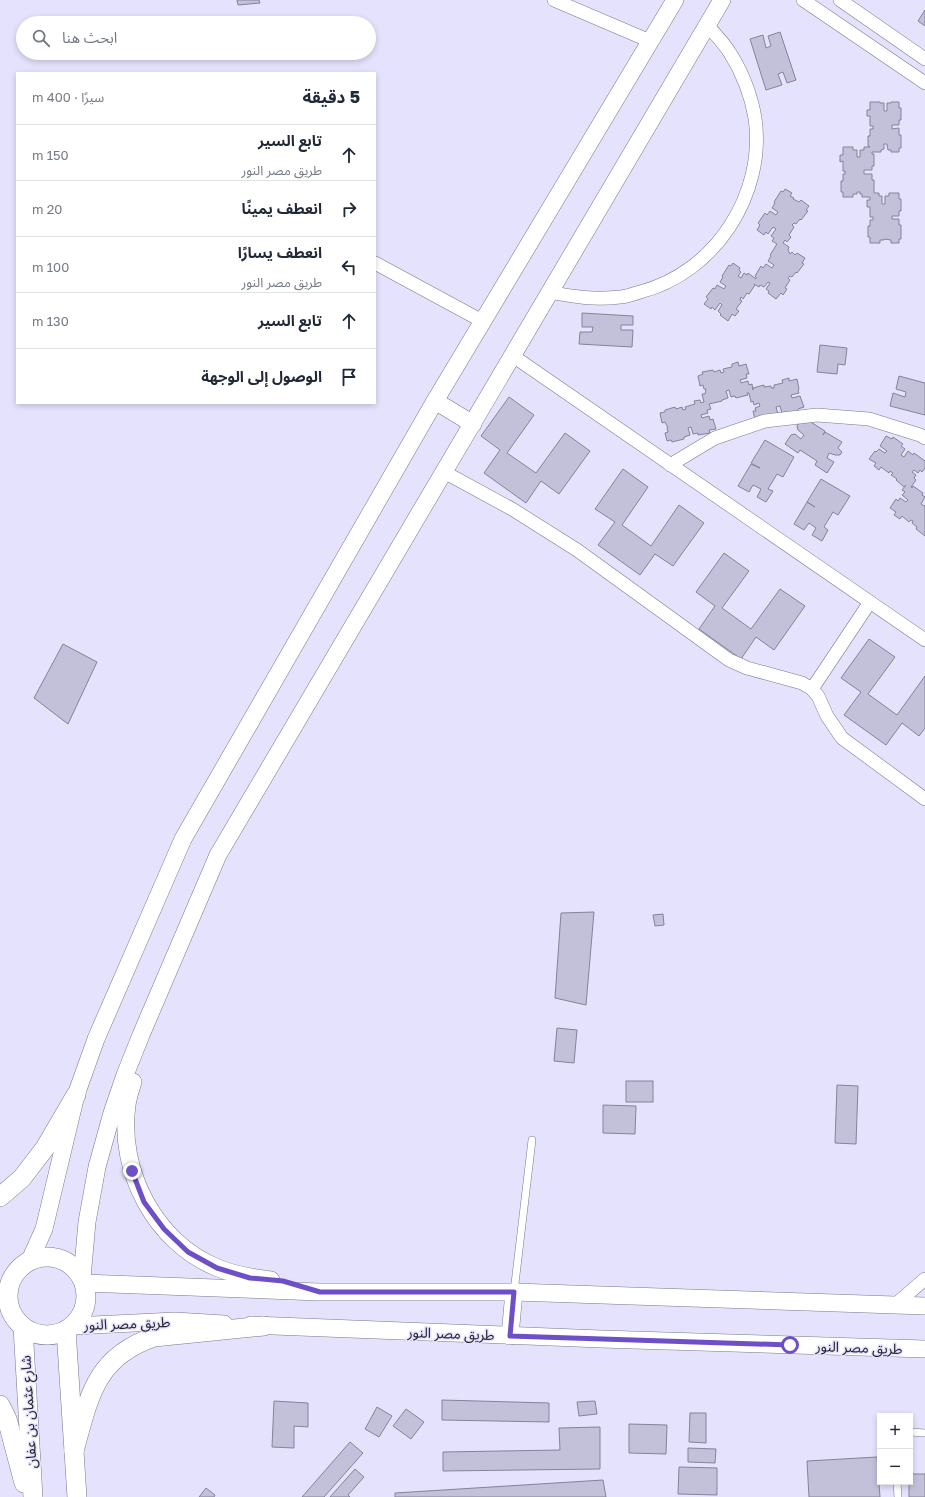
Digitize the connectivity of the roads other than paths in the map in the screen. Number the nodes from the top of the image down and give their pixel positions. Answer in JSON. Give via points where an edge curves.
{"nodes":[{"id":1,"x":554,"y":0,"type":"edge"},
{"id":2,"x":675,"y":0,"type":"edge"},
{"id":3,"x":722,"y":0,"type":"edge"},
{"id":4,"x":803,"y":0,"type":"edge"},
{"id":5,"x":840,"y":0,"type":"edge"},
{"id":6,"x":707,"y":25,"type":"junction"},
{"id":7,"x":650,"y":41,"type":"junction"},
{"id":8,"x":925,"y":59,"type":"edge"},
{"id":9,"x":925,"y":83,"type":"edge"},
{"id":10,"x":376,"y":264,"type":"edge"},
{"id":11,"x":550,"y":292,"type":"junction"},
{"id":12,"x":484,"y":322,"type":"junction"},
{"id":13,"x":513,"y":356,"type":"junction"},
{"id":14,"x":436,"y":401,"type":"junction"},
{"id":15,"x":473,"y":424,"type":"junction"},
{"id":16,"x":925,"y":438,"type":"edge"},
{"id":17,"x":670,"y":464,"type":"junction"},
{"id":18,"x":444,"y":472,"type":"junction"},
{"id":19,"x":870,"y":602,"type":"junction"},
{"id":20,"x":925,"y":640,"type":"edge"},
{"id":21,"x":812,"y":689,"type":"junction"},
{"id":22,"x":925,"y":799,"type":"edge"},
{"id":23,"x":141,"y":1035,"type":"junction"},
{"id":24,"x":76,"y":1095,"type":"junction"},
{"id":25,"x":532,"y":1140,"type":"dead end"},
{"id":26,"x":0,"y":1197,"type":"edge"},
{"id":27,"x":25,"y":1264,"type":"junction"},
{"id":28,"x":0,"y":1269,"type":"edge"},
{"id":29,"x":83,"y":1280,"type":"junction"},
{"id":30,"x":925,"y":1280,"type":"edge"},
{"id":31,"x":320,"y":1292,"type":"junction"},
{"id":32,"x":514,"y":1292,"type":"junction"},
{"id":33,"x":895,"y":1305,"type":"junction"},
{"id":34,"x":925,"y":1306,"type":"edge"},
{"id":35,"x":13,"y":1321,"type":"edge"},
{"id":36,"x":264,"y":1326,"type":"junction"},
{"id":37,"x":69,"y":1328,"type":"junction"},
{"id":38,"x":510,"y":1336,"type":"junction"},
{"id":39,"x":925,"y":1349,"type":"edge"},
{"id":40,"x":0,"y":1405,"type":"edge"},
{"id":41,"x":913,"y":1432,"type":"edge"},
{"id":42,"x":925,"y":1433,"type":"edge"},
{"id":43,"x":74,"y":1451,"type":"junction"},
{"id":44,"x":897,"y":1485,"type":"edge"},
{"id":45,"x":28,"y":1497,"type":"edge"},
{"id":46,"x":33,"y":1497,"type":"edge"},
{"id":47,"x":77,"y":1497,"type":"edge"},
{"id":48,"x":898,"y":1497,"type":"edge"}],
"edges":[{"from":1,"to":7,"type":"street"},
{"from":2,"to":7,"type":"street"},
{"from":3,"to":6,"type":"street"},
{"from":4,"to":9,"type":"street"},
{"from":5,"to":8,"type":"street"},
{"from":6,"to":11,"type":"street"},
{"from":6,"to":11,"type":"street","via":[[730,52],[746,84],[755,118],[756,154],[749,188],[734,221],[713,249],[686,272],[655,288],[621,297],[585,299]]},
{"from":7,"to":12,"type":"street"},
{"from":10,"to":12,"type":"street"},
{"from":11,"to":13,"type":"street"},
{"from":12,"to":14,"type":"street"},
{"from":13,"to":15,"type":"street"},
{"from":13,"to":17,"type":"street"},
{"from":14,"to":15,"type":"street"},
{"from":14,"to":24,"type":"street","via":[[183,839],[99,1032]]},
{"from":15,"to":18,"type":"street"},
{"from":16,"to":17,"type":"street","via":[[869,419],[817,415],[765,421],[715,438]]},
{"from":17,"to":19,"type":"street"},
{"from":18,"to":21,"type":"street","via":[[512,509],[577,550],[729,660],[747,668],[802,683]]},
{"from":18,"to":23,"type":"street","via":[[218,855]]},
{"from":19,"to":20,"type":"street"},
{"from":19,"to":21,"type":"street"},
{"from":21,"to":22,"type":"street","via":[[842,738]]},
{"from":23,"to":29,"type":"street","via":[[112,1113],[97,1167],[87,1222]]},
{"from":23,"to":31,"type":"street","via":[[136,1073],[127,1105],[126,1138],[132,1171],[144,1202],[164,1229],[188,1252],[217,1268],[250,1278],[283,1281]]},
{"from":24,"to":26,"type":"main road","via":[[45,1148],[22,1178]]},
{"from":24,"to":27,"type":"street","via":[[44,1229]]},
{"from":25,"to":32,"type":"lane"},
{"from":27,"to":28,"type":"main road"},
{"from":27,"to":29,"type":"main road","via":[[42,1257],[54,1257],[75,1268]]},
{"from":27,"to":35,"type":"main road","via":[[13,1276],[9,1286],[8,1298]]},
{"from":29,"to":31,"type":"street"},
{"from":29,"to":37,"type":"main road","via":[[86,1301],[79,1318]]},
{"from":30,"to":33,"type":"street"},
{"from":31,"to":32,"type":"street"},
{"from":32,"to":33,"type":"street"},
{"from":32,"to":38,"type":"street"},
{"from":33,"to":34,"type":"street"},
{"from":35,"to":37,"type":"main road","via":[[44,1335],[55,1334]]},
{"from":35,"to":46,"type":"main road","name":"شارع عثمان بن عفان"},
{"from":36,"to":37,"type":"street","name":"طريق مصر النور","via":[[175,1321]]},
{"from":36,"to":38,"type":"street","name":"طريق مصر النور"},
{"from":36,"to":43,"type":"main road","via":[[154,1337],[138,1342],[124,1351],[107,1367],[92,1391]]},
{"from":37,"to":43,"type":"main road"},
{"from":38,"to":39,"type":"street","name":"طريق مصر النور"},
{"from":40,"to":45,"type":"main road","via":[[7,1419]]},
{"from":41,"to":42,"type":"lane"},
{"from":43,"to":47,"type":"main road"},
{"from":44,"to":48,"type":"lane"}]}
